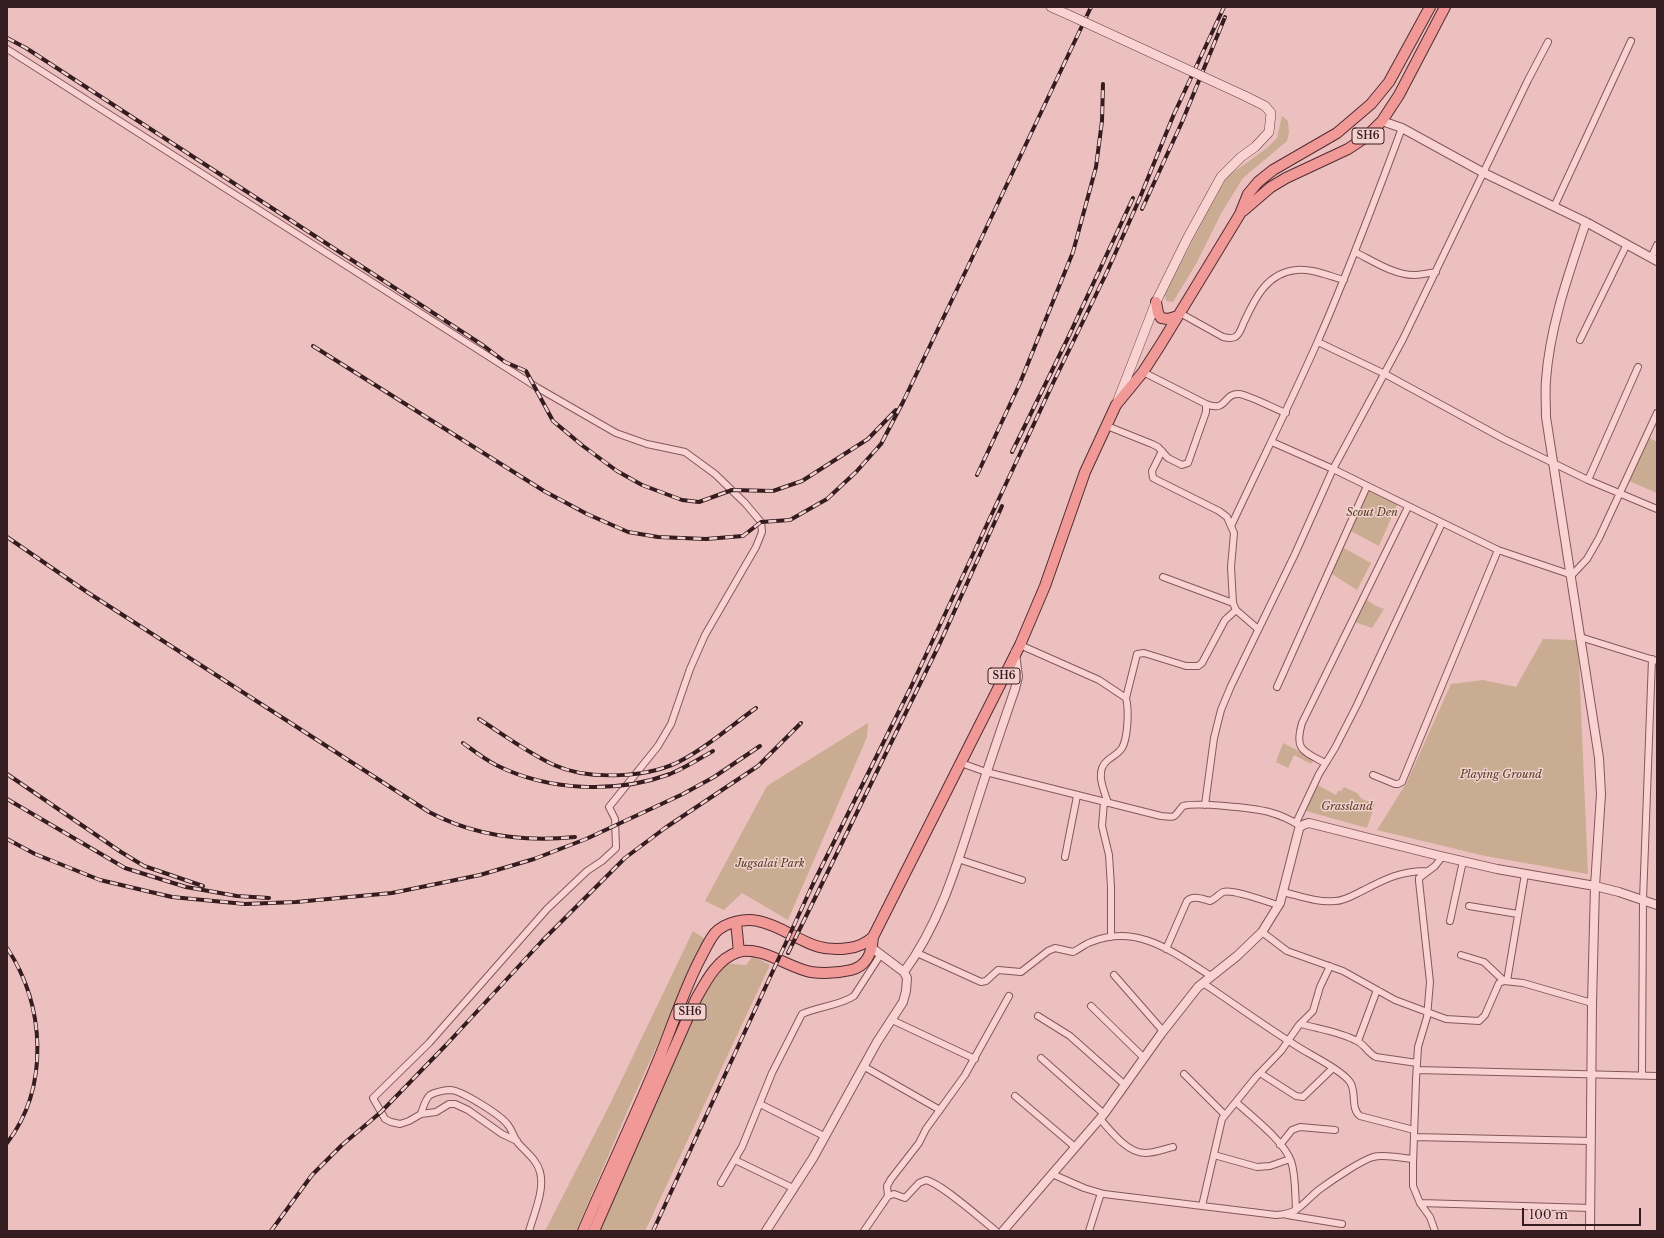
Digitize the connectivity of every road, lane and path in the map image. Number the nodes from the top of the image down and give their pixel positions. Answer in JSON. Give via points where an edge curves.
{"nodes":[{"id":1,"x":1051,"y":7,"type":"edge"},
{"id":2,"x":1430,"y":7,"type":"edge"},
{"id":3,"x":1445,"y":7,"type":"edge"},
{"id":4,"x":1548,"y":42,"type":"dead end"},
{"id":5,"x":1632,"y":42,"type":"dead end"},
{"id":6,"x":7,"y":49,"type":"edge"},
{"id":7,"x":1382,"y":121,"type":"junction"},
{"id":8,"x":1402,"y":128,"type":"junction"},
{"id":9,"x":1484,"y":173,"type":"junction"},
{"id":10,"x":1554,"y":207,"type":"junction"},
{"id":11,"x":1240,"y":214,"type":"junction"},
{"id":12,"x":1586,"y":222,"type":"junction"},
{"id":13,"x":1627,"y":244,"type":"junction"},
{"id":14,"x":1657,"y":245,"type":"edge"},
{"id":15,"x":1355,"y":252,"type":"junction"},
{"id":16,"x":1654,"y":260,"type":"edge"},
{"id":17,"x":1436,"y":272,"type":"junction"},
{"id":18,"x":1344,"y":280,"type":"junction"},
{"id":19,"x":1156,"y":302,"type":"junction"},
{"id":20,"x":1179,"y":315,"type":"junction"},
{"id":21,"x":1580,"y":340,"type":"dead end"},
{"id":22,"x":1318,"y":342,"type":"junction"},
{"id":23,"x":1638,"y":367,"type":"dead end"},
{"id":24,"x":1143,"y":372,"type":"junction"},
{"id":25,"x":1385,"y":374,"type":"junction"},
{"id":26,"x":1206,"y":404,"type":"junction"},
{"id":27,"x":1116,"y":405,"type":"junction"},
{"id":28,"x":1286,"y":413,"type":"junction"},
{"id":29,"x":1657,"y":413,"type":"edge"},
{"id":30,"x":1107,"y":426,"type":"junction"},
{"id":31,"x":1272,"y":442,"type":"junction"},
{"id":32,"x":1162,"y":451,"type":"junction"},
{"id":33,"x":1554,"y":463,"type":"junction"},
{"id":34,"x":1333,"y":469,"type":"junction"},
{"id":35,"x":1588,"y":480,"type":"junction"},
{"id":36,"x":1367,"y":486,"type":"junction"},
{"id":37,"x":1620,"y":493,"type":"junction"},
{"id":38,"x":1408,"y":507,"type":"junction"},
{"id":39,"x":1657,"y":509,"type":"edge"},
{"id":40,"x":1442,"y":523,"type":"junction"},
{"id":41,"x":1232,"y":524,"type":"junction"},
{"id":42,"x":1498,"y":550,"type":"junction"},
{"id":43,"x":1572,"y":576,"type":"junction"},
{"id":44,"x":1162,"y":577,"type":"dead end"},
{"id":45,"x":1233,"y":603,"type":"junction"},
{"id":46,"x":1236,"y":610,"type":"junction"},
{"id":47,"x":1258,"y":629,"type":"junction"},
{"id":48,"x":1580,"y":637,"type":"junction"},
{"id":49,"x":1018,"y":649,"type":"junction"},
{"id":50,"x":1655,"y":660,"type":"edge"},
{"id":51,"x":1277,"y":687,"type":"dead end"},
{"id":52,"x":1126,"y":698,"type":"junction"},
{"id":53,"x":961,"y":763,"type":"junction"},
{"id":54,"x":1325,"y":763,"type":"junction"},
{"id":55,"x":986,"y":772,"type":"junction"},
{"id":56,"x":1373,"y":775,"type":"dead end"},
{"id":57,"x":1077,"y":796,"type":"junction"},
{"id":58,"x":1106,"y":803,"type":"junction"},
{"id":59,"x":1204,"y":805,"type":"junction"},
{"id":60,"x":1298,"y":825,"type":"junction"},
{"id":61,"x":1065,"y":857,"type":"dead end"},
{"id":62,"x":1442,"y":857,"type":"junction"},
{"id":63,"x":958,"y":859,"type":"junction"},
{"id":64,"x":1463,"y":861,"type":"junction"},
{"id":65,"x":1430,"y":871,"type":"junction"},
{"id":66,"x":1525,"y":874,"type":"junction"},
{"id":67,"x":1022,"y":880,"type":"dead end"},
{"id":68,"x":1595,"y":886,"type":"junction"},
{"id":69,"x":1283,"y":892,"type":"junction"},
{"id":70,"x":1643,"y":900,"type":"junction"},
{"id":71,"x":1278,"y":905,"type":"junction"},
{"id":72,"x":1657,"y":905,"type":"edge"},
{"id":73,"x":1469,"y":906,"type":"dead end"},
{"id":74,"x":1518,"y":914,"type":"junction"},
{"id":75,"x":1450,"y":921,"type":"dead end"},
{"id":76,"x":736,"y":922,"type":"junction"},
{"id":77,"x":1262,"y":932,"type":"junction"},
{"id":78,"x":1111,"y":937,"type":"junction"},
{"id":79,"x":873,"y":946,"type":"junction"},
{"id":80,"x":1166,"y":949,"type":"junction"},
{"id":81,"x":739,"y":952,"type":"junction"},
{"id":82,"x":918,"y":954,"type":"junction"},
{"id":83,"x":1461,"y":955,"type":"dead end"},
{"id":84,"x":1330,"y":966,"type":"junction"},
{"id":85,"x":904,"y":972,"type":"junction"},
{"id":86,"x":1114,"y":975,"type":"dead end"},
{"id":87,"x":1212,"y":976,"type":"junction"},
{"id":88,"x":1505,"y":981,"type":"junction"},
{"id":89,"x":1203,"y":983,"type":"junction"},
{"id":90,"x":1377,"y":990,"type":"junction"},
{"id":91,"x":1009,"y":996,"type":"dead end"},
{"id":92,"x":1592,"y":1003,"type":"junction"},
{"id":93,"x":1091,"y":1006,"type":"dead end"},
{"id":94,"x":1428,"y":1012,"type":"junction"},
{"id":95,"x":1038,"y":1016,"type":"dead end"},
{"id":96,"x":892,"y":1020,"type":"junction"},
{"id":97,"x":1301,"y":1024,"type":"junction"},
{"id":98,"x":1163,"y":1031,"type":"junction"},
{"id":99,"x":1288,"y":1041,"type":"junction"},
{"id":100,"x":1358,"y":1041,"type":"junction"},
{"id":101,"x":1041,"y":1058,"type":"dead end"},
{"id":102,"x":1144,"y":1058,"type":"junction"},
{"id":103,"x":975,"y":1059,"type":"junction"},
{"id":104,"x":863,"y":1066,"type":"junction"},
{"id":105,"x":1417,"y":1066,"type":"junction"},
{"id":106,"x":1333,"y":1068,"type":"junction"},
{"id":107,"x":1260,"y":1073,"type":"junction"},
{"id":108,"x":1184,"y":1074,"type":"dead end"},
{"id":109,"x":1591,"y":1074,"type":"junction"},
{"id":110,"x":1642,"y":1076,"type":"junction"},
{"id":111,"x":1657,"y":1076,"type":"edge"},
{"id":112,"x":1125,"y":1085,"type":"junction"},
{"id":113,"x":1015,"y":1096,"type":"dead end"},
{"id":114,"x":1236,"y":1102,"type":"junction"},
{"id":115,"x":760,"y":1104,"type":"junction"},
{"id":116,"x":940,"y":1110,"type":"junction"},
{"id":117,"x":420,"y":1114,"type":"junction"},
{"id":118,"x":1225,"y":1115,"type":"junction"},
{"id":119,"x":1102,"y":1117,"type":"junction"},
{"id":120,"x":1335,"y":1130,"type":"dead end"},
{"id":121,"x":1414,"y":1130,"type":"junction"},
{"id":122,"x":824,"y":1136,"type":"junction"},
{"id":123,"x":1414,"y":1137,"type":"junction"},
{"id":124,"x":517,"y":1141,"type":"junction"},
{"id":125,"x":1590,"y":1142,"type":"junction"},
{"id":126,"x":1280,"y":1144,"type":"junction"},
{"id":127,"x":1075,"y":1147,"type":"junction"},
{"id":128,"x":1173,"y":1147,"type":"dead end"},
{"id":129,"x":1214,"y":1155,"type":"junction"},
{"id":130,"x":1290,"y":1159,"type":"junction"},
{"id":131,"x":1413,"y":1159,"type":"junction"},
{"id":132,"x":735,"y":1160,"type":"junction"},
{"id":133,"x":1052,"y":1174,"type":"junction"},
{"id":134,"x":721,"y":1183,"type":"dead end"},
{"id":135,"x":793,"y":1188,"type":"junction"},
{"id":136,"x":1101,"y":1193,"type":"junction"},
{"id":137,"x":888,"y":1196,"type":"junction"},
{"id":138,"x":1420,"y":1203,"type":"junction"},
{"id":139,"x":1202,"y":1206,"type":"junction"},
{"id":140,"x":1591,"y":1208,"type":"junction"},
{"id":141,"x":1296,"y":1210,"type":"junction"},
{"id":142,"x":1285,"y":1214,"type":"junction"},
{"id":143,"x":1342,"y":1224,"type":"dead end"},
{"id":144,"x":529,"y":1231,"type":"edge"},
{"id":145,"x":583,"y":1231,"type":"edge"},
{"id":146,"x":594,"y":1231,"type":"edge"},
{"id":147,"x":766,"y":1231,"type":"edge"},
{"id":148,"x":864,"y":1231,"type":"edge"},
{"id":149,"x":996,"y":1231,"type":"edge"},
{"id":150,"x":1003,"y":1231,"type":"edge"},
{"id":151,"x":1089,"y":1231,"type":"edge"},
{"id":152,"x":1435,"y":1231,"type":"edge"},
{"id":153,"x":1590,"y":1231,"type":"edge"}],
"edges":[{"from":1,"to":19,"type":"main road","bridge":true,"via":[[1245,96],[1265,106],[1271,113],[1269,132],[1221,177]]},
{"from":2,"to":11,"type":"main road","number":"SH6","via":[[1389,82],[1371,104],[1337,133],[1273,170],[1258,182],[1248,194]]},
{"from":3,"to":7,"type":"main road","number":"SH6","via":[[1399,95]]},
{"from":4,"to":9,"type":"street"},
{"from":5,"to":10,"type":"street"},
{"from":6,"to":117,"type":"street","via":[[538,388],[616,433],[647,444],[685,452],[715,474],[761,522],[762,532],[756,547],[705,635],[671,724],[654,752],[609,807],[615,819],[616,848],[547,909],[429,1043],[373,1098],[385,1119],[391,1122],[400,1124]]},
{"from":7,"to":8,"type":"street"},
{"from":7,"to":11,"type":"main road","number":"SH6","via":[[1366,137],[1348,148],[1271,187]]},
{"from":8,"to":9,"type":"street"},
{"from":8,"to":15,"type":"street"},
{"from":9,"to":10,"type":"street"},
{"from":9,"to":17,"type":"street"},
{"from":10,"to":12,"type":"street"},
{"from":11,"to":20,"type":"main road","number":"SH6"},
{"from":12,"to":13,"type":"street"},
{"from":12,"to":33,"type":"street","via":[[1563,293],[1551,341],[1546,381],[1546,410]]},
{"from":13,"to":16,"type":"street"},
{"from":13,"to":21,"type":"street"},
{"from":14,"to":16,"type":"street"},
{"from":15,"to":17,"type":"street","via":[[1404,274]]},
{"from":15,"to":18,"type":"street"},
{"from":17,"to":25,"type":"street"},
{"from":18,"to":20,"type":"street","via":[[1297,270],[1284,272],[1272,278],[1252,305],[1239,333],[1229,339]]},
{"from":18,"to":22,"type":"street"},
{"from":19,"to":20,"type":"main road","via":[[1162,318],[1168,319]]},
{"from":19,"to":27,"type":"main road"},
{"from":20,"to":24,"type":"main road","number":"SH6"},
{"from":22,"to":25,"type":"street"},
{"from":22,"to":28,"type":"street"},
{"from":23,"to":35,"type":"street"},
{"from":24,"to":26,"type":"street"},
{"from":24,"to":27,"type":"main road","number":"SH6"},
{"from":25,"to":33,"type":"street"},
{"from":25,"to":34,"type":"street"},
{"from":26,"to":28,"type":"street","via":[[1218,406],[1232,395],[1242,394]]},
{"from":26,"to":32,"type":"street","via":[[1206,412],[1188,463],[1182,465],[1168,458]]},
{"from":27,"to":30,"type":"main road","number":"SH6"},
{"from":28,"to":31,"type":"street"},
{"from":29,"to":37,"type":"street"},
{"from":30,"to":32,"type":"street","via":[[1152,444]]},
{"from":30,"to":49,"type":"main road","number":"SH6","via":[[1084,472],[1045,586]]},
{"from":31,"to":34,"type":"street"},
{"from":31,"to":41,"type":"street"},
{"from":32,"to":41,"type":"street","via":[[1152,472],[1153,478],[1219,511]]},
{"from":33,"to":35,"type":"street"},
{"from":33,"to":43,"type":"street"},
{"from":34,"to":36,"type":"street"},
{"from":34,"to":47,"type":"street"},
{"from":35,"to":37,"type":"street"},
{"from":36,"to":38,"type":"street"},
{"from":36,"to":51,"type":"street"},
{"from":37,"to":39,"type":"street"},
{"from":37,"to":43,"type":"street","via":[[1587,559]]},
{"from":38,"to":40,"type":"street"},
{"from":38,"to":54,"type":"street","via":[[1302,723],[1298,736],[1304,752]]},
{"from":40,"to":42,"type":"street"},
{"from":40,"to":54,"type":"street","via":[[1357,705]]},
{"from":41,"to":45,"type":"street"},
{"from":42,"to":43,"type":"street"},
{"from":42,"to":56,"type":"street","via":[[1402,782],[1395,784]]},
{"from":43,"to":48,"type":"street"},
{"from":44,"to":45,"type":"street"},
{"from":45,"to":46,"type":"street"},
{"from":46,"to":47,"type":"street"},
{"from":46,"to":52,"type":"street","via":[[1225,620],[1198,666],[1186,666],[1144,653],[1137,654]]},
{"from":47,"to":59,"type":"street","via":[[1222,710],[1214,738]]},
{"from":48,"to":50,"type":"street"},
{"from":48,"to":68,"type":"street","via":[[1600,758],[1601,794]]},
{"from":49,"to":52,"type":"street","via":[[1099,680]]},
{"from":49,"to":53,"type":"main road","number":"SH6"},
{"from":49,"to":55,"type":"street","via":[[1018,678]]},
{"from":50,"to":70,"type":"street"},
{"from":52,"to":58,"type":"street","via":[[1128,705],[1125,742],[1122,749],[1102,766],[1100,774]]},
{"from":53,"to":55,"type":"street"},
{"from":53,"to":79,"type":"main road","number":"SH6","via":[[881,924]]},
{"from":54,"to":60,"type":"street"},
{"from":55,"to":57,"type":"street"},
{"from":55,"to":63,"type":"street"},
{"from":57,"to":58,"type":"street"},
{"from":57,"to":61,"type":"street"},
{"from":58,"to":59,"type":"street","via":[[1169,817],[1175,817],[1182,806]]},
{"from":58,"to":78,"type":"street","via":[[1102,826],[1109,855]]},
{"from":59,"to":60,"type":"street","via":[[1268,812]]},
{"from":60,"to":62,"type":"street","via":[[1309,822]]},
{"from":60,"to":69,"type":"street"},
{"from":62,"to":64,"type":"street"},
{"from":62,"to":65,"type":"street"},
{"from":63,"to":67,"type":"street"},
{"from":63,"to":82,"type":"street","via":[[932,926]]},
{"from":64,"to":66,"type":"street"},
{"from":64,"to":75,"type":"street"},
{"from":65,"to":69,"type":"street","via":[[1396,874],[1346,899],[1336,901],[1314,900]]},
{"from":65,"to":94,"type":"street","via":[[1419,878],[1430,982]]},
{"from":66,"to":68,"type":"street"},
{"from":66,"to":74,"type":"street"},
{"from":68,"to":70,"type":"street"},
{"from":68,"to":92,"type":"street"},
{"from":69,"to":71,"type":"street"},
{"from":70,"to":72,"type":"street"},
{"from":70,"to":110,"type":"street"},
{"from":71,"to":77,"type":"street"},
{"from":71,"to":80,"type":"street","via":[[1226,892],[1210,901],[1190,898]]},
{"from":73,"to":74,"type":"street"},
{"from":74,"to":88,"type":"street"},
{"from":76,"to":79,"type":"main road","number":"SH6","via":[[758,921],[810,945],[823,948]]},
{"from":76,"to":81,"type":"main road"},
{"from":76,"to":145,"type":"main road","number":"SH6","via":[[716,932],[699,962]]},
{"from":77,"to":84,"type":"street","via":[[1287,951]]},
{"from":77,"to":87,"type":"street"},
{"from":78,"to":80,"type":"street","via":[[1141,938]]},
{"from":78,"to":82,"type":"street","via":[[1093,941],[1072,952],[1055,948],[1021,972],[998,970],[986,981],[980,982]]},
{"from":79,"to":81,"type":"main road","number":"SH6","via":[[862,965],[847,971],[828,973],[810,972],[759,952]]},
{"from":79,"to":85,"type":"street"},
{"from":79,"to":115,"type":"street","via":[[854,996],[802,1014],[772,1073]]},
{"from":80,"to":87,"type":"street"},
{"from":81,"to":146,"type":"main road","number":"SH6","via":[[719,964],[696,999]]},
{"from":82,"to":85,"type":"street"},
{"from":83,"to":88,"type":"street","via":[[1484,962]]},
{"from":84,"to":90,"type":"street","via":[[1343,970]]},
{"from":84,"to":97,"type":"street","via":[[1313,1011]]},
{"from":85,"to":96,"type":"street","via":[[907,978],[906,991],[903,1002]]},
{"from":86,"to":98,"type":"street"},
{"from":87,"to":89,"type":"street"},
{"from":88,"to":92,"type":"street","via":[[1522,983]]},
{"from":88,"to":94,"type":"street","via":[[1499,983],[1480,1021],[1446,1019]]},
{"from":89,"to":98,"type":"street"},
{"from":89,"to":99,"type":"street"},
{"from":90,"to":94,"type":"street","via":[[1395,1000]]},
{"from":90,"to":100,"type":"street"},
{"from":91,"to":103,"type":"street"},
{"from":92,"to":109,"type":"street"},
{"from":93,"to":102,"type":"street"},
{"from":94,"to":105,"type":"street","via":[[1418,1048]]},
{"from":95,"to":112,"type":"street","via":[[1070,1036]]},
{"from":96,"to":103,"type":"street"},
{"from":96,"to":104,"type":"street"},
{"from":97,"to":99,"type":"street"},
{"from":97,"to":100,"type":"street"},
{"from":98,"to":102,"type":"street"},
{"from":99,"to":106,"type":"street"},
{"from":99,"to":107,"type":"street"},
{"from":100,"to":105,"type":"street","via":[[1376,1057]]},
{"from":101,"to":119,"type":"street"},
{"from":102,"to":112,"type":"street"},
{"from":103,"to":116,"type":"street"},
{"from":104,"to":116,"type":"street"},
{"from":104,"to":122,"type":"street"},
{"from":105,"to":109,"type":"street"},
{"from":105,"to":121,"type":"street"},
{"from":106,"to":107,"type":"street","via":[[1303,1097],[1296,1096]]},
{"from":106,"to":121,"type":"street","via":[[1350,1082],[1357,1113],[1360,1116]]},
{"from":107,"to":114,"type":"street"},
{"from":108,"to":118,"type":"street"},
{"from":109,"to":110,"type":"street"},
{"from":109,"to":125,"type":"street"},
{"from":110,"to":111,"type":"street"},
{"from":112,"to":119,"type":"street"},
{"from":113,"to":127,"type":"street"},
{"from":114,"to":118,"type":"street"},
{"from":114,"to":126,"type":"street"},
{"from":115,"to":122,"type":"street"},
{"from":115,"to":132,"type":"street"},
{"from":116,"to":137,"type":"street","via":[[891,1179],[887,1186]]},
{"from":117,"to":124,"type":"street","via":[[436,1112],[449,1104],[455,1104]]},
{"from":117,"to":124,"type":"street","via":[[430,1096],[455,1091],[495,1113],[507,1124]]},
{"from":118,"to":129,"type":"street"},
{"from":119,"to":127,"type":"street"},
{"from":119,"to":128,"type":"street","via":[[1125,1145],[1140,1153]]},
{"from":120,"to":126,"type":"street","via":[[1295,1128]]},
{"from":121,"to":123,"type":"street"},
{"from":122,"to":135,"type":"street"},
{"from":123,"to":125,"type":"street"},
{"from":123,"to":131,"type":"street"},
{"from":124,"to":144,"type":"street","via":[[536,1162],[542,1180]]},
{"from":125,"to":140,"type":"street"},
{"from":126,"to":130,"type":"street"},
{"from":127,"to":133,"type":"street"},
{"from":129,"to":130,"type":"street","via":[[1257,1167],[1270,1166]]},
{"from":129,"to":139,"type":"street"},
{"from":130,"to":141,"type":"street"},
{"from":131,"to":138,"type":"street","via":[[1414,1186]]},
{"from":131,"to":141,"type":"street","via":[[1380,1156],[1366,1160],[1319,1189]]},
{"from":132,"to":134,"type":"street"},
{"from":132,"to":135,"type":"street"},
{"from":133,"to":136,"type":"street"},
{"from":133,"to":150,"type":"street"},
{"from":135,"to":147,"type":"street"},
{"from":136,"to":139,"type":"street"},
{"from":136,"to":151,"type":"street"},
{"from":137,"to":148,"type":"street"},
{"from":137,"to":149,"type":"street","via":[[894,1194],[905,1198],[919,1183],[929,1180]]},
{"from":138,"to":140,"type":"street"},
{"from":138,"to":152,"type":"street","via":[[1430,1217]]},
{"from":139,"to":142,"type":"street"},
{"from":140,"to":153,"type":"street"},
{"from":141,"to":142,"type":"street"},
{"from":142,"to":143,"type":"street"}]}
